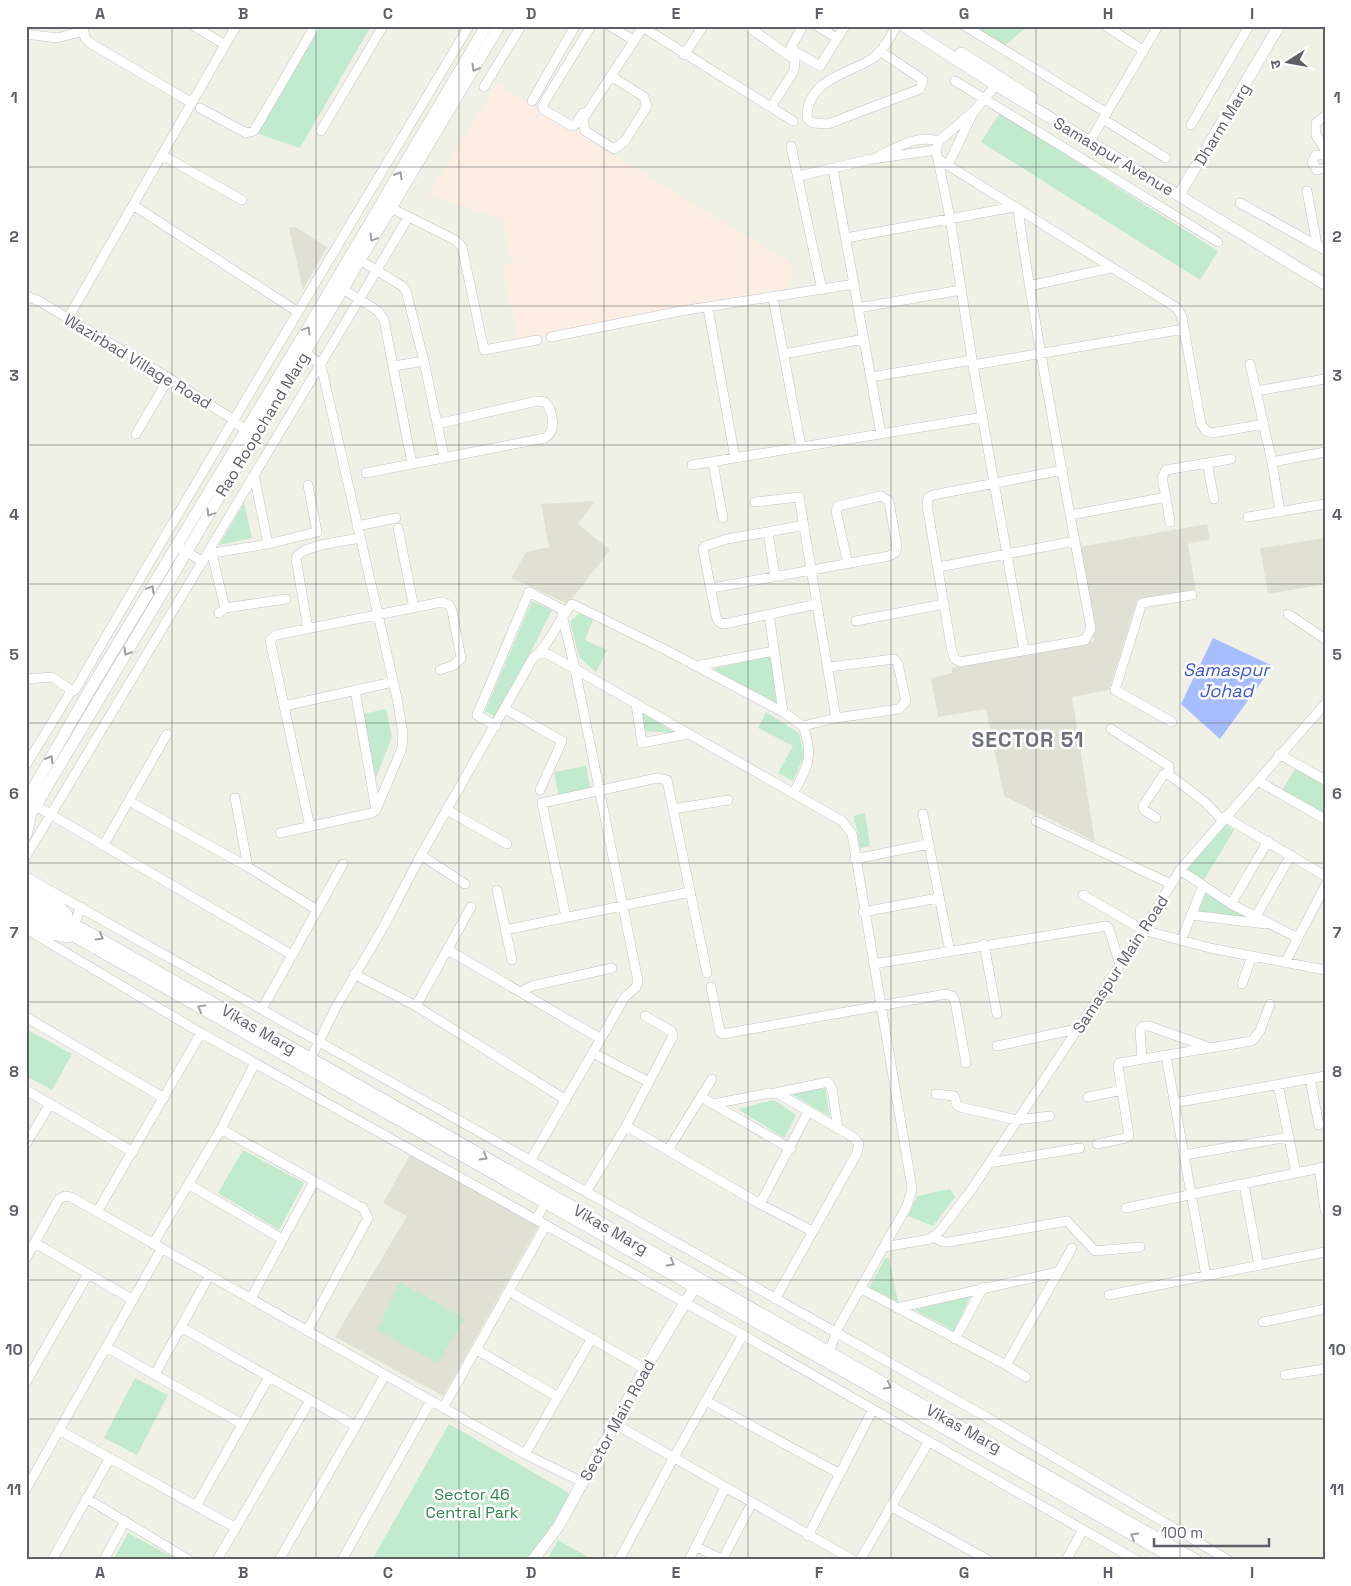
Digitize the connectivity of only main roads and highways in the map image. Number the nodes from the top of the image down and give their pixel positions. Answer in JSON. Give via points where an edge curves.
{"nodes":[{"id":1,"x":486,"y":26,"type":"edge"},
{"id":2,"x":500,"y":26,"type":"edge"},
{"id":3,"x":904,"y":26,"type":"edge"},
{"id":4,"x":917,"y":26,"type":"edge"},
{"id":5,"x":1270,"y":26,"type":"edge"},
{"id":6,"x":1279,"y":26,"type":"edge"},
{"id":7,"x":1177,"y":191,"type":"junction"},
{"id":8,"x":1325,"y":276,"type":"edge"},
{"id":9,"x":1325,"y":284,"type":"edge"},
{"id":10,"x":339,"y":286,"type":"junction"},
{"id":11,"x":182,"y":549,"type":"junction"},
{"id":12,"x":30,"y":811,"type":"edge"},
{"id":13,"x":26,"y":834,"type":"edge"},
{"id":14,"x":26,"y":887,"type":"edge"},
{"id":15,"x":26,"y":896,"type":"edge"},
{"id":16,"x":26,"y":909,"type":"edge"},
{"id":17,"x":26,"y":921,"type":"edge"},
{"id":18,"x":73,"y":921,"type":"junction"},
{"id":19,"x":74,"y":938,"type":"junction"},
{"id":20,"x":309,"y":1062,"type":"junction"},
{"id":21,"x":697,"y":1283,"type":"junction"},
{"id":22,"x":1180,"y":1557,"type":"edge"},
{"id":23,"x":533,"y":1560,"type":"edge"},
{"id":24,"x":1196,"y":1560,"type":"edge"}],
"edges":[{"from":10,"to":1,"type":"main road","name":"Rao Roopchand Marg","one_way":true},
{"from":2,"to":10,"type":"main road","name":"Rao Roopchand Marg","one_way":true,"via":[[360,260]]},
{"from":3,"to":7,"type":"main road","name":"Samaspur Avenue","via":[[996,85]]},
{"from":4,"to":7,"type":"main road","name":"Samaspur Avenue"},
{"from":5,"to":7,"type":"main road","name":"Dharm Marg"},
{"from":6,"to":7,"type":"main road","name":"Dharm Marg"},
{"from":7,"to":8,"type":"main road","name":"Samaspur Avenue"},
{"from":7,"to":9,"type":"main road","name":"Samaspur Avenue"},
{"from":10,"to":11,"type":"main road","name":"Rao Roopchand Marg","one_way":true,"via":[[305,352]]},
{"from":11,"to":10,"type":"main road","name":"Rao Roopchand Marg","one_way":true,"via":[[246,431]]},
{"from":11,"to":12,"type":"main road","name":"Rao Roopchand Marg","one_way":true},
{"from":12,"to":11,"type":"main road","name":"Rao Roopchand Marg","one_way":true,"via":[[88,693]]},
{"from":12,"to":13,"type":"main road"},
{"from":14,"to":18,"type":"main road","via":[[55,902]]},
{"from":15,"to":18,"type":"main road","name":"Vikas Marg"},
{"from":16,"to":19,"type":"main road","name":"Vikas Marg"},
{"from":17,"to":19,"type":"main road","via":[[52,934]]},
{"from":18,"to":20,"type":"main road","name":"Vikas Marg","one_way":true},
{"from":20,"to":19,"type":"main road","name":"Vikas Marg","one_way":true},
{"from":20,"to":21,"type":"main road","name":"Vikas Marg","one_way":true},
{"from":20,"to":21,"type":"main road","name":"Vikas Marg","via":[[545,1202]]},
{"from":21,"to":22,"type":"main road","name":"Vikas Marg"},
{"from":21,"to":23,"type":"main road","name":"Sector Main Road","via":[[558,1527]]},
{"from":22,"to":24,"type":"main road","name":"Vikas Marg"}]}
